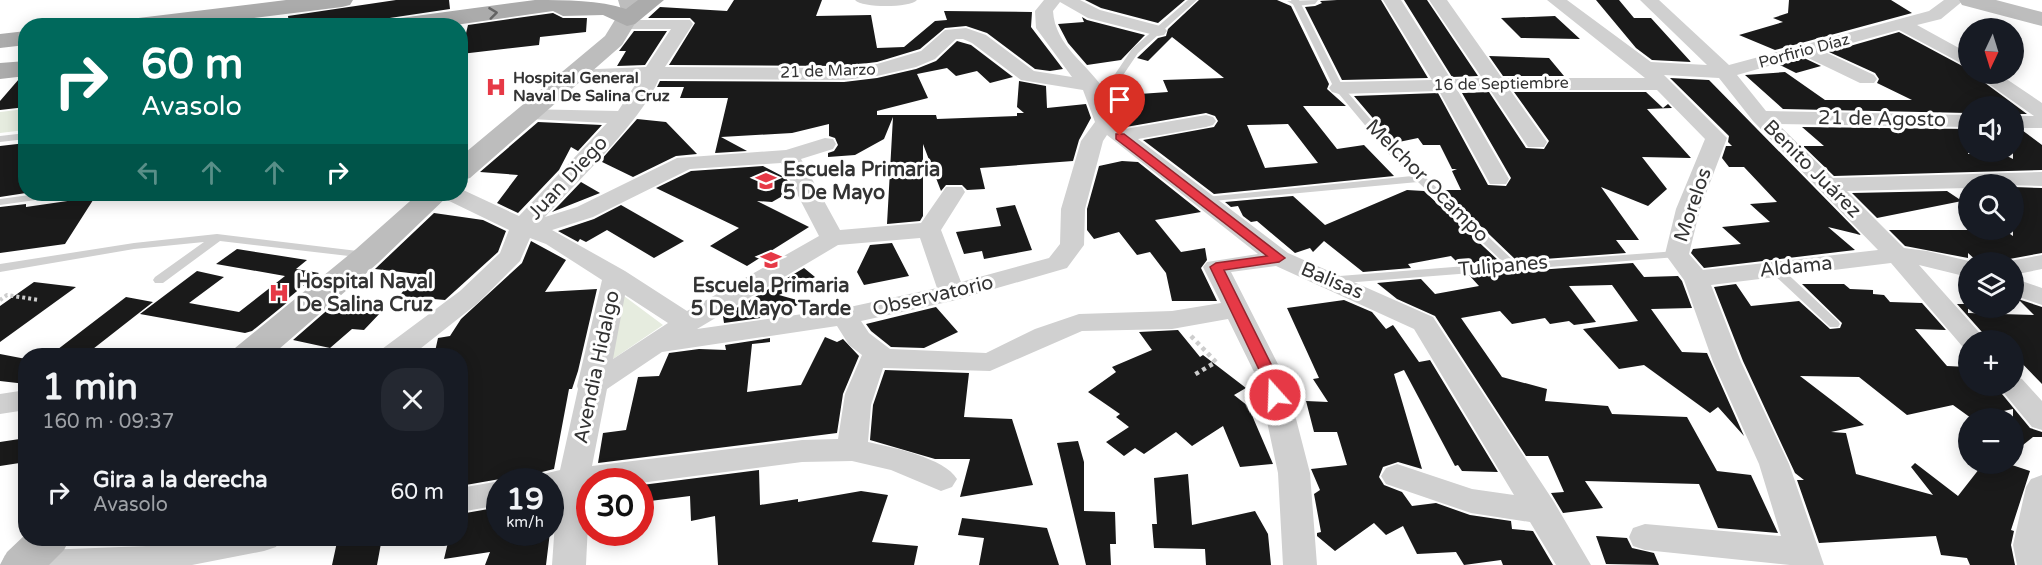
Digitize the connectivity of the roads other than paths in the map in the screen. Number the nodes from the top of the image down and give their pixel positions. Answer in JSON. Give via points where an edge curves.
{"nodes":[{"id":1,"x":342,"y":0,"type":"edge"},
{"id":2,"x":585,"y":0,"type":"edge"},
{"id":3,"x":653,"y":0,"type":"edge"},
{"id":4,"x":864,"y":0,"type":"edge"},
{"id":5,"x":908,"y":0,"type":"edge"},
{"id":6,"x":1053,"y":0,"type":"edge"},
{"id":7,"x":1067,"y":0,"type":"edge"},
{"id":8,"x":1193,"y":0,"type":"edge"},
{"id":9,"x":1300,"y":0,"type":"edge"},
{"id":10,"x":1392,"y":0,"type":"edge"},
{"id":11,"x":1438,"y":0,"type":"edge"},
{"id":12,"x":1556,"y":0,"type":"edge"},
{"id":13,"x":1649,"y":0,"type":"edge"},
{"id":14,"x":1956,"y":0,"type":"edge"},
{"id":15,"x":1970,"y":0,"type":"edge"},
{"id":16,"x":1990,"y":0,"type":"edge"},
{"id":17,"x":2042,"y":3,"type":"edge"},
{"id":18,"x":522,"y":10,"type":"junction"},
{"id":19,"x":627,"y":14,"type":"edge"},
{"id":20,"x":195,"y":18,"type":"edge"},
{"id":21,"x":458,"y":18,"type":"edge"},
{"id":22,"x":2042,"y":19,"type":"edge"},
{"id":23,"x":1901,"y":24,"type":"junction"},
{"id":24,"x":1158,"y":31,"type":"junction"},
{"id":25,"x":18,"y":39,"type":"edge"},
{"id":26,"x":0,"y":40,"type":"edge"},
{"id":27,"x":1807,"y":51,"type":"junction"},
{"id":28,"x":1958,"y":55,"type":"edge"},
{"id":29,"x":1646,"y":68,"type":"junction"},
{"id":30,"x":18,"y":69,"type":"edge"},
{"id":31,"x":0,"y":71,"type":"edge"},
{"id":32,"x":652,"y":72,"type":"junction"},
{"id":33,"x":1725,"y":72,"type":"junction"},
{"id":34,"x":573,"y":76,"type":"junction"},
{"id":35,"x":1867,"y":79,"type":"dead end"},
{"id":36,"x":1496,"y":84,"type":"junction"},
{"id":37,"x":1663,"y":84,"type":"junction"},
{"id":38,"x":2001,"y":84,"type":"edge"},
{"id":39,"x":1445,"y":85,"type":"junction"},
{"id":40,"x":1339,"y":88,"type":"junction"},
{"id":41,"x":1092,"y":90,"type":"junction"},
{"id":42,"x":2042,"y":112,"type":"edge"},
{"id":43,"x":530,"y":113,"type":"junction"},
{"id":44,"x":624,"y":117,"type":"junction"},
{"id":45,"x":1760,"y":117,"type":"junction"},
{"id":46,"x":1206,"y":121,"type":"dead end"},
{"id":47,"x":1958,"y":121,"type":"edge"},
{"id":48,"x":2024,"y":122,"type":"edge"},
{"id":49,"x":2042,"y":122,"type":"edge"},
{"id":50,"x":1113,"y":129,"type":"junction"},
{"id":51,"x":18,"y":137,"type":"edge"},
{"id":52,"x":0,"y":139,"type":"edge"},
{"id":53,"x":1536,"y":142,"type":"dead end"},
{"id":54,"x":825,"y":144,"type":"dead end"},
{"id":55,"x":788,"y":156,"type":"junction"},
{"id":56,"x":468,"y":165,"type":"edge"},
{"id":57,"x":1422,"y":178,"type":"junction"},
{"id":58,"x":1498,"y":179,"type":"dead end"},
{"id":59,"x":2042,"y":179,"type":"edge"},
{"id":60,"x":1830,"y":185,"type":"junction"},
{"id":61,"x":954,"y":192,"type":"dead end"},
{"id":62,"x":18,"y":199,"type":"edge"},
{"id":63,"x":1206,"y":200,"type":"junction"},
{"id":64,"x":424,"y":201,"type":"edge"},
{"id":65,"x":447,"y":201,"type":"edge"},
{"id":66,"x":0,"y":202,"type":"edge"},
{"id":67,"x":522,"y":227,"type":"junction"},
{"id":68,"x":929,"y":230,"type":"junction"},
{"id":69,"x":218,"y":237,"type":"junction"},
{"id":70,"x":832,"y":238,"type":"junction"},
{"id":71,"x":1677,"y":254,"type":"junction"},
{"id":72,"x":1897,"y":255,"type":"junction"},
{"id":73,"x":367,"y":256,"type":"junction"},
{"id":74,"x":1279,"y":258,"type":"junction"},
{"id":75,"x":2042,"y":262,"type":"edge"},
{"id":76,"x":1512,"y":265,"type":"junction"},
{"id":77,"x":2024,"y":265,"type":"edge"},
{"id":78,"x":1958,"y":266,"type":"edge"},
{"id":79,"x":0,"y":268,"type":"edge"},
{"id":80,"x":1775,"y":268,"type":"junction"},
{"id":81,"x":616,"y":276,"type":"junction"},
{"id":82,"x":1696,"y":279,"type":"junction"},
{"id":83,"x":159,"y":280,"type":"dead end"},
{"id":84,"x":1330,"y":280,"type":"junction"},
{"id":85,"x":2024,"y":290,"type":"edge"},
{"id":86,"x":952,"y":293,"type":"junction"},
{"id":87,"x":2042,"y":297,"type":"edge"},
{"id":88,"x":1236,"y":309,"type":"junction"},
{"id":89,"x":846,"y":316,"type":"junction"},
{"id":90,"x":687,"y":323,"type":"junction"},
{"id":91,"x":1834,"y":324,"type":"dead end"},
{"id":92,"x":1963,"y":330,"type":"edge"},
{"id":93,"x":655,"y":344,"type":"junction"},
{"id":94,"x":258,"y":348,"type":"edge"},
{"id":95,"x":402,"y":348,"type":"edge"},
{"id":96,"x":884,"y":358,"type":"junction"},
{"id":97,"x":591,"y":386,"type":"junction"},
{"id":98,"x":2021,"y":396,"type":"edge"},
{"id":99,"x":18,"y":401,"type":"edge"},
{"id":100,"x":0,"y":404,"type":"edge"},
{"id":101,"x":2042,"y":420,"type":"edge"},
{"id":102,"x":852,"y":450,"type":"junction"},
{"id":103,"x":564,"y":474,"type":"edge"},
{"id":104,"x":1397,"y":476,"type":"dead end"},
{"id":105,"x":941,"y":479,"type":"dead end"},
{"id":106,"x":564,"y":481,"type":"edge"},
{"id":107,"x":2041,"y":491,"type":"edge"},
{"id":108,"x":486,"y":496,"type":"edge"},
{"id":109,"x":468,"y":499,"type":"edge"},
{"id":110,"x":564,"y":505,"type":"edge"},
{"id":111,"x":1543,"y":511,"type":"junction"},
{"id":112,"x":1645,"y":537,"type":"dead end"},
{"id":113,"x":40,"y":546,"type":"edge"},
{"id":114,"x":185,"y":546,"type":"edge"},
{"id":115,"x":155,"y":549,"type":"edge"},
{"id":116,"x":1805,"y":558,"type":"edge"},
{"id":117,"x":20,"y":565,"type":"edge"},
{"id":118,"x":569,"y":565,"type":"edge"},
{"id":119,"x":1300,"y":565,"type":"edge"},
{"id":120,"x":1574,"y":565,"type":"edge"},
{"id":121,"x":2034,"y":565,"type":"edge"}],
"edges":[{"from":1,"to":20,"type":"main road"},
{"from":2,"to":18,"type":"main road"},
{"from":3,"to":19,"type":"main road"},
{"from":4,"to":5,"type":"street"},
{"from":6,"to":41,"type":"street","via":[[1044,11],[1045,28]]},
{"from":7,"to":24,"type":"street","via":[[1094,14]]},
{"from":8,"to":24,"type":"lane"},
{"from":9,"to":40,"type":"lane","name":"Melchor Ocampo"},
{"from":10,"to":39,"type":"street"},
{"from":11,"to":36,"type":"street"},
{"from":12,"to":29,"type":"street","name":"Morelos"},
{"from":13,"to":33,"type":"street","name":"Benito Juárez"},
{"from":14,"to":23,"type":"street","name":"Porfirio Díaz","via":[[1935,15]]},
{"from":15,"to":22,"type":"street"},
{"from":16,"to":17,"type":"street"},
{"from":18,"to":19,"type":"main road","via":[[607,8]]},
{"from":21,"to":18,"type":"main road","one_way":true},
{"from":19,"to":32,"type":"street","name":"Juan Diego","via":[[684,24]]},
{"from":19,"to":34,"type":"street","via":[[614,40]]},
{"from":23,"to":27,"type":"street","name":"Porfirio Díaz"},
{"from":23,"to":28,"type":"street"},
{"from":24,"to":41,"type":"lane","via":[[1135,51],[1112,85]]},
{"from":25,"to":26,"type":"main road"},
{"from":27,"to":33,"type":"street","name":"Porfirio Díaz"},
{"from":27,"to":35,"type":"street"},
{"from":29,"to":33,"type":"street","name":"Porfirio Díaz"},
{"from":29,"to":37,"type":"street","name":"Morelos"},
{"from":30,"to":31,"type":"main road"},
{"from":32,"to":34,"type":"street","name":"21 de Marzo"},
{"from":32,"to":41,"type":"street","name":"21 de Marzo","via":[[844,74],[877,70],[909,63],[928,55],[951,34],[966,33],[1028,76]]},
{"from":32,"to":44,"type":"street","name":"Juan Diego","via":[[644,91]]},
{"from":33,"to":45,"type":"street","name":"Benito Juárez"},
{"from":34,"to":43,"type":"street"},
{"from":36,"to":37,"type":"street","name":"16 de Septiembre","via":[[1573,75]]},
{"from":36,"to":39,"type":"street","name":"16 de Septiembre"},
{"from":36,"to":53,"type":"street"},
{"from":37,"to":71,"type":"street","name":"Morelos","via":[[1716,138],[1688,209]]},
{"from":38,"to":42,"type":"street"},
{"from":39,"to":40,"type":"street","name":"16 de Septiembre"},
{"from":39,"to":58,"type":"street"},
{"from":40,"to":57,"type":"lane","name":"Melchor Ocampo","via":[[1393,152]]},
{"from":41,"to":50,"type":"street"},
{"from":43,"to":44,"type":"street"},
{"from":43,"to":56,"type":"street"},
{"from":44,"to":67,"type":"street","name":"Juan Diego"},
{"from":45,"to":47,"type":"street","name":"21 de Agosto"},
{"from":45,"to":60,"type":"street","name":"Benito Juárez"},
{"from":46,"to":50,"type":"street"},
{"from":48,"to":49,"type":"street"},
{"from":50,"to":63,"type":"street","name":"Balisas"},
{"from":50,"to":86,"type":"street","name":"Observatorio","via":[[1092,141],[1073,208],[1072,245],[1058,263]]},
{"from":51,"to":52,"type":"lane"},
{"from":54,"to":55,"type":"street"},
{"from":55,"to":67,"type":"street","via":[[685,163],[585,212],[556,222]]},
{"from":55,"to":70,"type":"street"},
{"from":57,"to":63,"type":"lane"},
{"from":57,"to":76,"type":"lane","name":"Melchor Ocampo"},
{"from":59,"to":60,"type":"street"},
{"from":60,"to":72,"type":"street","name":"Benito Juárez"},
{"from":61,"to":68,"type":"street"},
{"from":62,"to":66,"type":"lane"},
{"from":63,"to":74,"type":"street","name":"Balisas"},
{"from":64,"to":73,"type":"street"},
{"from":65,"to":67,"type":"street"},
{"from":67,"to":81,"type":"street","via":[[555,239]]},
{"from":67,"to":95,"type":"street","name":"Juan Diego","via":[[511,256],[468,297]]},
{"from":68,"to":70,"type":"street"},
{"from":68,"to":86,"type":"street"},
{"from":69,"to":73,"type":"lane"},
{"from":69,"to":79,"type":"lane"},
{"from":69,"to":83,"type":"lane"},
{"from":70,"to":90,"type":"street"},
{"from":71,"to":76,"type":"lane","name":"Tulipanes"},
{"from":71,"to":82,"type":"street","name":"Morelos"},
{"from":72,"to":78,"type":"street","name":"Aldama"},
{"from":72,"to":80,"type":"street","name":"Aldama"},
{"from":72,"to":92,"type":"street","name":"Benito Juárez"},
{"from":73,"to":94,"type":"street"},
{"from":74,"to":84,"type":"street","name":"Balisas"},
{"from":74,"to":88,"type":"street","via":[[1216,267]]},
{"from":75,"to":77,"type":"street"},
{"from":76,"to":84,"type":"lane","name":"Tulipanes"},
{"from":80,"to":82,"type":"street","name":"Aldama"},
{"from":80,"to":91,"type":"lane"},
{"from":81,"to":90,"type":"street"},
{"from":81,"to":97,"type":"street","name":"Avendia Hidalgo"},
{"from":82,"to":116,"type":"street","name":"Morelos","via":[[1727,362],[1774,464]]},
{"from":84,"to":111,"type":"street","name":"Balisas","via":[[1424,323]]},
{"from":85,"to":87,"type":"street"},
{"from":86,"to":89,"type":"street","name":"Observatorio"},
{"from":88,"to":96,"type":"street","via":[[1180,318],[1078,323],[990,362]]},
{"from":88,"to":119,"type":"street","via":[[1272,380],[1294,473]]},
{"from":89,"to":93,"type":"street","name":"Observatorio"},
{"from":89,"to":96,"type":"street","via":[[859,339]]},
{"from":90,"to":93,"type":"street"},
{"from":93,"to":97,"type":"street"},
{"from":96,"to":102,"type":"street","via":[[872,362],[860,386]]},
{"from":97,"to":103,"type":"street","name":"Avendia Hidalgo"},
{"from":98,"to":101,"type":"street"},
{"from":99,"to":100,"type":"street"},
{"from":102,"to":105,"type":"street","via":[[898,460]]},
{"from":102,"to":106,"type":"street","via":[[802,451]]},
{"from":104,"to":111,"type":"street","via":[[1471,501]]},
{"from":107,"to":121,"type":"street","via":[[2030,545]]},
{"from":108,"to":109,"type":"street"},
{"from":110,"to":118,"type":"street","name":"Avendia Hidalgo"},
{"from":111,"to":120,"type":"street","name":"Balisas"},
{"from":112,"to":116,"type":"street"},
{"from":113,"to":117,"type":"street"},
{"from":114,"to":115,"type":"street"},
{"from":115,"to":117,"type":"street"}]}
